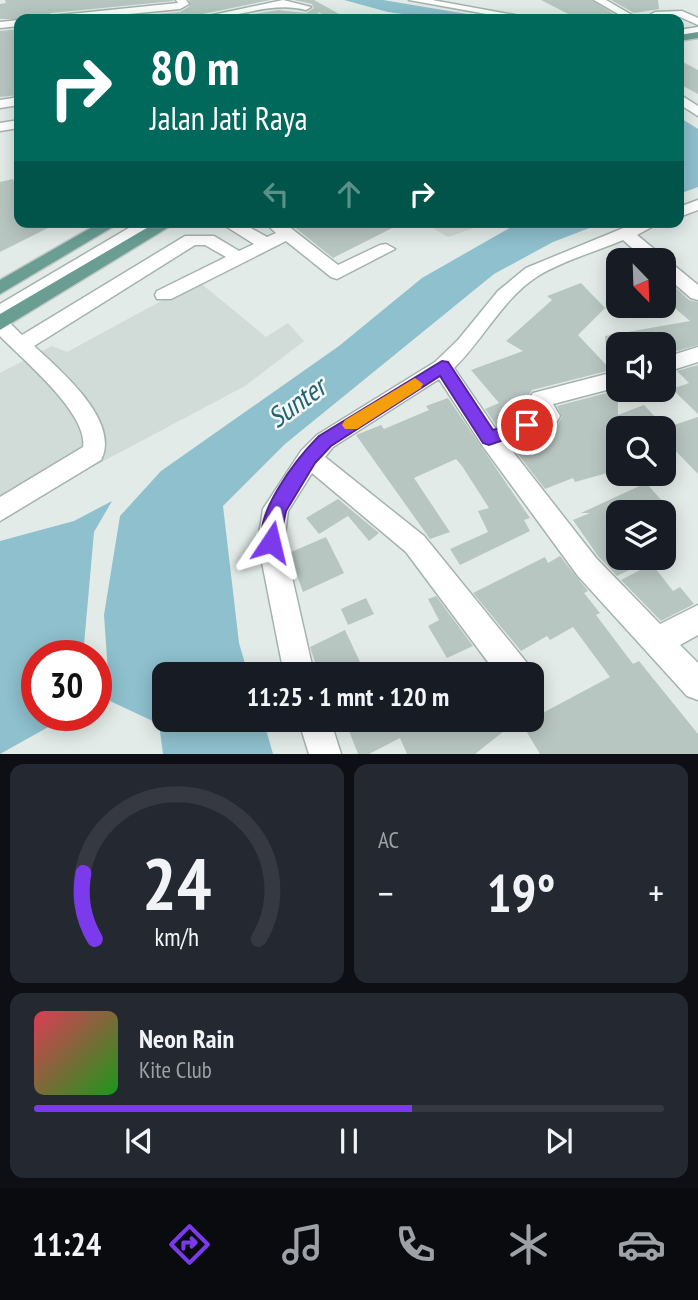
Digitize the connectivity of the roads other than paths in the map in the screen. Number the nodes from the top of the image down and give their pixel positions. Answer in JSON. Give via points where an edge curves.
{"nodes":[{"id":1,"x":98,"y":0,"type":"edge"},
{"id":2,"x":414,"y":0,"type":"edge"},
{"id":3,"x":599,"y":0,"type":"edge"},
{"id":4,"x":182,"y":2,"type":"edge"},
{"id":5,"x":306,"y":7,"type":"dead end"},
{"id":6,"x":103,"y":14,"type":"joint"},
{"id":7,"x":225,"y":14,"type":"edge"},
{"id":8,"x":500,"y":14,"type":"edge"},
{"id":9,"x":624,"y":14,"type":"edge"},
{"id":10,"x":684,"y":16,"type":"edge"},
{"id":11,"x":698,"y":28,"type":"edge"},
{"id":12,"x":103,"y":228,"type":"edge"},
{"id":13,"x":121,"y":228,"type":"edge"},
{"id":14,"x":141,"y":228,"type":"edge"},
{"id":15,"x":159,"y":228,"type":"edge"},
{"id":16,"x":238,"y":228,"type":"edge"},
{"id":17,"x":280,"y":228,"type":"edge"},
{"id":18,"x":638,"y":228,"type":"edge"},
{"id":19,"x":625,"y":233,"type":"junction"},
{"id":20,"x":288,"y":234,"type":"junction"},
{"id":21,"x":267,"y":244,"type":"junction"},
{"id":22,"x":643,"y":248,"type":"edge"},
{"id":23,"x":386,"y":249,"type":"dead end"},
{"id":24,"x":239,"y":258,"type":"junction"},
{"id":25,"x":676,"y":276,"type":"edge"},
{"id":26,"x":0,"y":288,"type":"edge"},
{"id":27,"x":698,"y":294,"type":"edge"},
{"id":28,"x":164,"y":295,"type":"dead end"},
{"id":29,"x":0,"y":296,"type":"edge"},
{"id":30,"x":0,"y":312,"type":"edge"},
{"id":31,"x":0,"y":324,"type":"edge"},
{"id":32,"x":20,"y":345,"type":"junction"},
{"id":33,"x":698,"y":354,"type":"edge"},
{"id":34,"x":676,"y":362,"type":"edge"},
{"id":35,"x":442,"y":366,"type":"junction"},
{"id":36,"x":606,"y":382,"type":"edge"},
{"id":37,"x":489,"y":439,"type":"junction"},
{"id":38,"x":309,"y":458,"type":"junction"},
{"id":39,"x":0,"y":510,"type":"edge"},
{"id":40,"x":698,"y":619,"type":"edge"},
{"id":41,"x":658,"y":641,"type":"junction"},
{"id":42,"x":296,"y":662,"type":"edge"},
{"id":43,"x":507,"y":662,"type":"edge"},
{"id":44,"x":698,"y":685,"type":"edge"},
{"id":45,"x":318,"y":732,"type":"edge"},
{"id":46,"x":324,"y":754,"type":"edge"}],
"edges":[{"from":1,"to":6,"type":"street"},
{"from":2,"to":8,"type":"street"},
{"from":3,"to":9,"type":"street"},
{"from":4,"to":6,"type":"street"},
{"from":5,"to":7,"type":"street","via":[[287,2]]},
{"from":10,"to":11,"type":"street"},
{"from":12,"to":26,"type":"main road"},
{"from":13,"to":29,"type":"street"},
{"from":14,"to":30,"type":"street"},
{"from":15,"to":31,"type":"main road"},
{"from":16,"to":21,"type":"street"},
{"from":17,"to":20,"type":"street"},
{"from":18,"to":19,"type":"street"},
{"from":19,"to":22,"type":"street"},
{"from":19,"to":35,"type":"street","via":[[532,271]]},
{"from":20,"to":21,"type":"street"},
{"from":20,"to":23,"type":"street","via":[[337,273]]},
{"from":21,"to":24,"type":"street"},
{"from":24,"to":28,"type":"street"},
{"from":24,"to":32,"type":"street","via":[[208,240],[191,240]]},
{"from":25,"to":27,"type":"street"},
{"from":31,"to":32,"type":"street"},
{"from":32,"to":39,"type":"street","via":[[73,399],[96,443],[93,453]]},
{"from":33,"to":34,"type":"street"},
{"from":35,"to":37,"type":"street"},
{"from":35,"to":38,"type":"street","via":[[325,441]]},
{"from":36,"to":37,"type":"street","via":[[541,399],[547,419]]},
{"from":37,"to":41,"type":"street","via":[[587,567]]},
{"from":38,"to":42,"type":"street","via":[[276,509],[271,542]]},
{"from":38,"to":43,"type":"street","via":[[415,544]]},
{"from":40,"to":41,"type":"street"},
{"from":41,"to":44,"type":"street"},
{"from":45,"to":46,"type":"street"}]}
